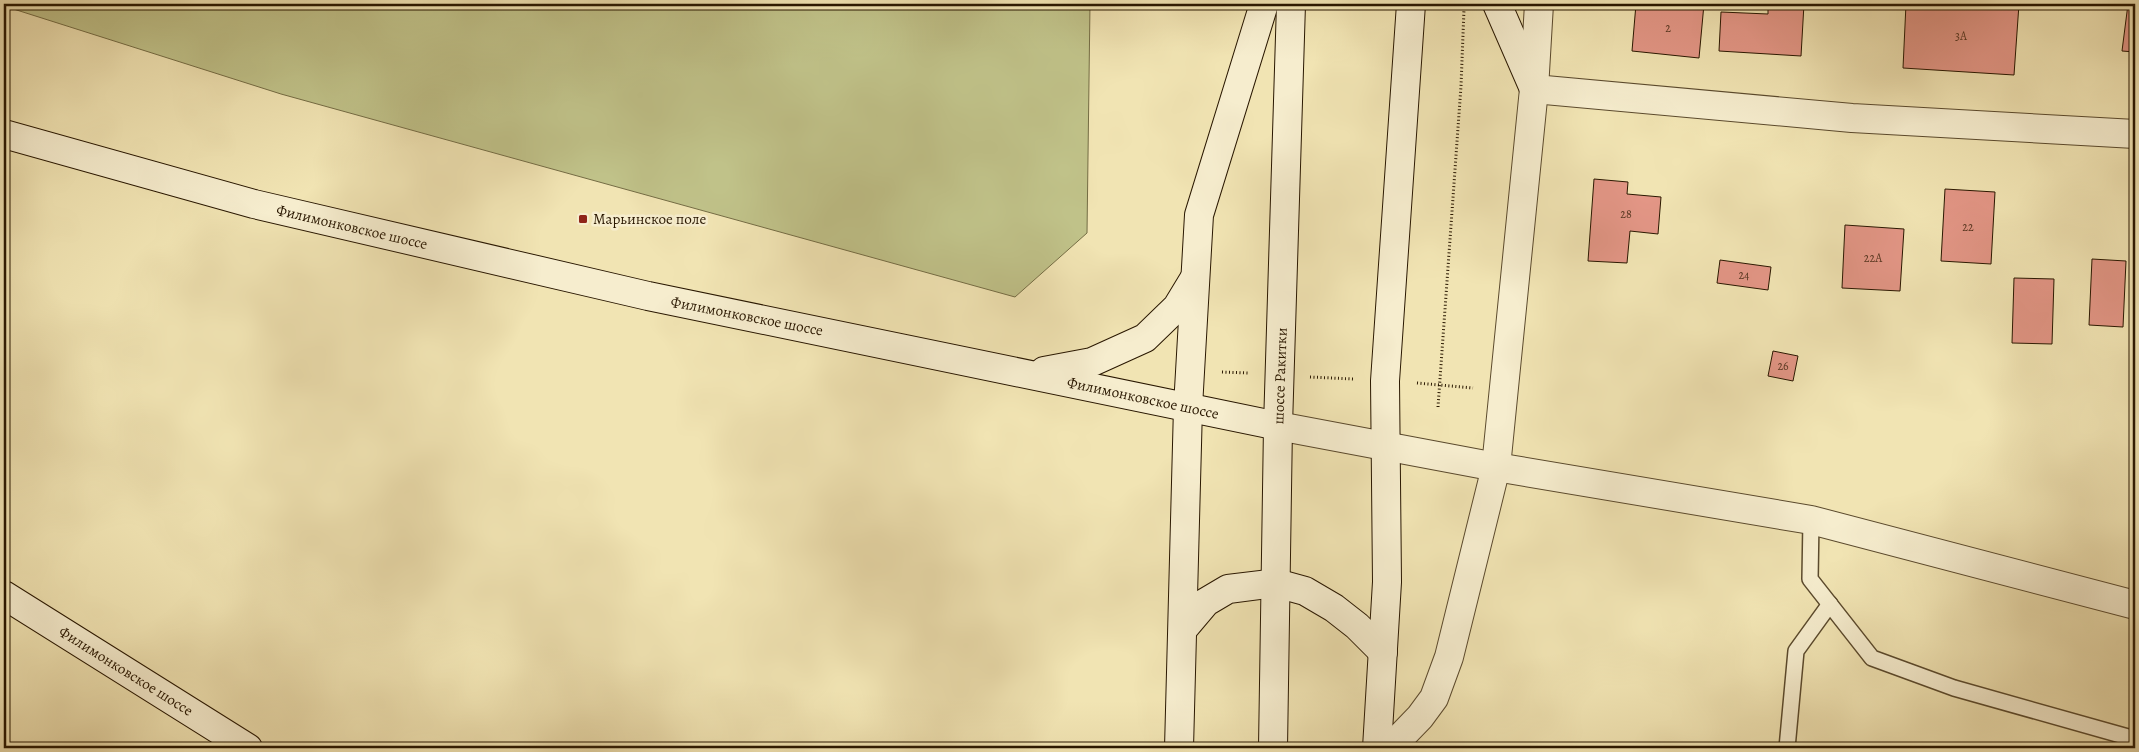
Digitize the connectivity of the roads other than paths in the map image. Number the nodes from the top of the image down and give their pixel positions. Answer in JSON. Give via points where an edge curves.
{"nodes":[{"id":1,"x":1264,"y":4,"type":"edge"},
{"id":2,"x":1291,"y":4,"type":"edge"},
{"id":3,"x":1411,"y":4,"type":"edge"},
{"id":4,"x":1497,"y":4,"type":"edge"},
{"id":5,"x":1538,"y":4,"type":"edge"},
{"id":6,"x":1534,"y":89,"type":"junction"},
{"id":7,"x":4,"y":134,"type":"edge"},
{"id":8,"x":2135,"y":134,"type":"edge"},
{"id":9,"x":1196,"y":275,"type":"junction"},
{"id":10,"x":1030,"y":373,"type":"junction"},
{"id":11,"x":1188,"y":407,"type":"junction"},
{"id":12,"x":1278,"y":426,"type":"junction"},
{"id":13,"x":1385,"y":446,"type":"junction"},
{"id":14,"x":1496,"y":468,"type":"junction"},
{"id":15,"x":1811,"y":520,"type":"junction"},
{"id":16,"x":1276,"y":583,"type":"junction"},
{"id":17,"x":4,"y":594,"type":"edge"},
{"id":18,"x":1830,"y":604,"type":"junction"},
{"id":19,"x":2135,"y":605,"type":"edge"},
{"id":20,"x":1184,"y":628,"type":"junction"},
{"id":21,"x":1383,"y":652,"type":"junction"},
{"id":22,"x":2135,"y":739,"type":"edge"},
{"id":23,"x":248,"y":748,"type":"edge"},
{"id":24,"x":1179,"y":748,"type":"edge"},
{"id":25,"x":1273,"y":748,"type":"edge"},
{"id":26,"x":1377,"y":748,"type":"edge"},
{"id":27,"x":1390,"y":748,"type":"edge"},
{"id":28,"x":1787,"y":748,"type":"edge"},
{"id":29,"x":2131,"y":748,"type":"edge"}],
"edges":[{"from":1,"to":9,"type":"street","via":[[1199,215]]},
{"from":2,"to":12,"type":"street","name":"шоссе Ракитки"},
{"from":3,"to":13,"type":"street","via":[[1385,381]]},
{"from":4,"to":6,"type":"street"},
{"from":5,"to":6,"type":"street"},
{"from":6,"to":8,"type":"street","via":[[1852,118]]},
{"from":6,"to":14,"type":"street"},
{"from":7,"to":10,"type":"street","name":"Филимонковское шоссе","via":[[254,204],[648,296]]},
{"from":9,"to":10,"type":"street","via":[[1177,307],[1145,338],[1092,362]]},
{"from":9,"to":11,"type":"street"},
{"from":10,"to":11,"type":"street","name":"Филимонковское шоссе"},
{"from":11,"to":12,"type":"street","name":"Филимонковское шоссе"},
{"from":11,"to":20,"type":"street"},
{"from":12,"to":13,"type":"street","name":"Филимонковское шоссе"},
{"from":12,"to":16,"type":"street","name":"шоссе Ракитки"},
{"from":13,"to":14,"type":"street","name":"Филимонковское шоссе"},
{"from":13,"to":21,"type":"street","via":[[1387,582]]},
{"from":14,"to":15,"type":"street","name":"Филимонковское шоссе"},
{"from":14,"to":27,"type":"street","via":[[1448,657],[1434,698]]},
{"from":15,"to":18,"type":"lane","via":[[1810,579]]},
{"from":15,"to":19,"type":"street","name":"Филимонковское шоссе"},
{"from":16,"to":20,"type":"street","via":[[1228,589],[1206,602]]},
{"from":16,"to":21,"type":"street","via":[[1305,591],[1334,608]]},
{"from":16,"to":25,"type":"street","name":"шоссе Ракитки"},
{"from":17,"to":23,"type":"street","name":"Филимонковское шоссе"},
{"from":18,"to":22,"type":"lane","via":[[1872,658],[1954,688]]},
{"from":18,"to":28,"type":"lane","via":[[1796,651]]},
{"from":20,"to":24,"type":"street"},
{"from":21,"to":26,"type":"street"},
{"from":22,"to":29,"type":"lane"}]}
